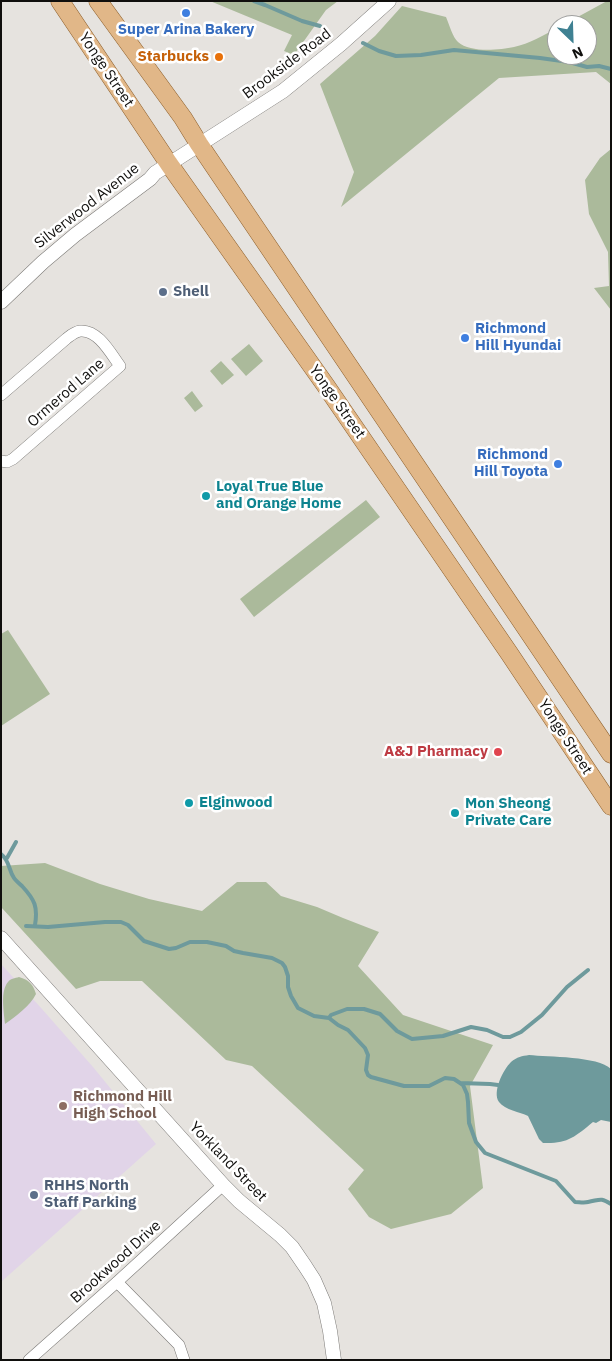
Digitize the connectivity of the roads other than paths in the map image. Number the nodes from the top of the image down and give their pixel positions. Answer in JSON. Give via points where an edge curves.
{"nodes":[{"id":1,"x":60,"y":1,"type":"edge"},
{"id":2,"x":98,"y":1,"type":"edge"},
{"id":3,"x":389,"y":1,"type":"edge"},
{"id":4,"x":199,"y":144,"type":"junction"},
{"id":5,"x":169,"y":164,"type":"junction"},
{"id":6,"x":1,"y":302,"type":"edge"},
{"id":7,"x":1,"y":395,"type":"edge"},
{"id":8,"x":1,"y":461,"type":"edge"},
{"id":9,"x":611,"y":754,"type":"edge"},
{"id":10,"x":611,"y":806,"type":"edge"},
{"id":11,"x":1,"y":938,"type":"edge"},
{"id":12,"x":223,"y":1185,"type":"junction"},
{"id":13,"x":117,"y":1282,"type":"junction"},
{"id":14,"x":28,"y":1360,"type":"edge"},
{"id":15,"x":184,"y":1360,"type":"edge"},
{"id":16,"x":334,"y":1360,"type":"edge"}],
"edges":[{"from":1,"to":5,"type":"main road","name":"Yonge Street"},
{"from":2,"to":4,"type":"main road","name":"Yonge Street"},
{"from":3,"to":4,"type":"street","name":"Brookside Road","via":[[283,92]]},
{"from":4,"to":5,"type":"street","name":"Silverwood Avenue"},
{"from":4,"to":9,"type":"main road","name":"Yonge Street"},
{"from":5,"to":6,"type":"street","name":"Silverwood Avenue","via":[[75,235]]},
{"from":5,"to":10,"type":"main road","name":"Yonge Street","via":[[342,409]]},
{"from":7,"to":8,"type":"street","name":"Ormerod Lane","via":[[66,339],[80,331],[88,331],[99,339],[120,366],[13,459]]},
{"from":11,"to":12,"type":"street","name":"Yorkland Street"},
{"from":12,"to":13,"type":"street","name":"Brookwood Drive"},
{"from":12,"to":16,"type":"street","name":"Yorkland Street","via":[[292,1247],[314,1280],[324,1303]]},
{"from":13,"to":14,"type":"street","name":"Brookwood Drive"},
{"from":13,"to":15,"type":"street","via":[[178,1345]]}]}
